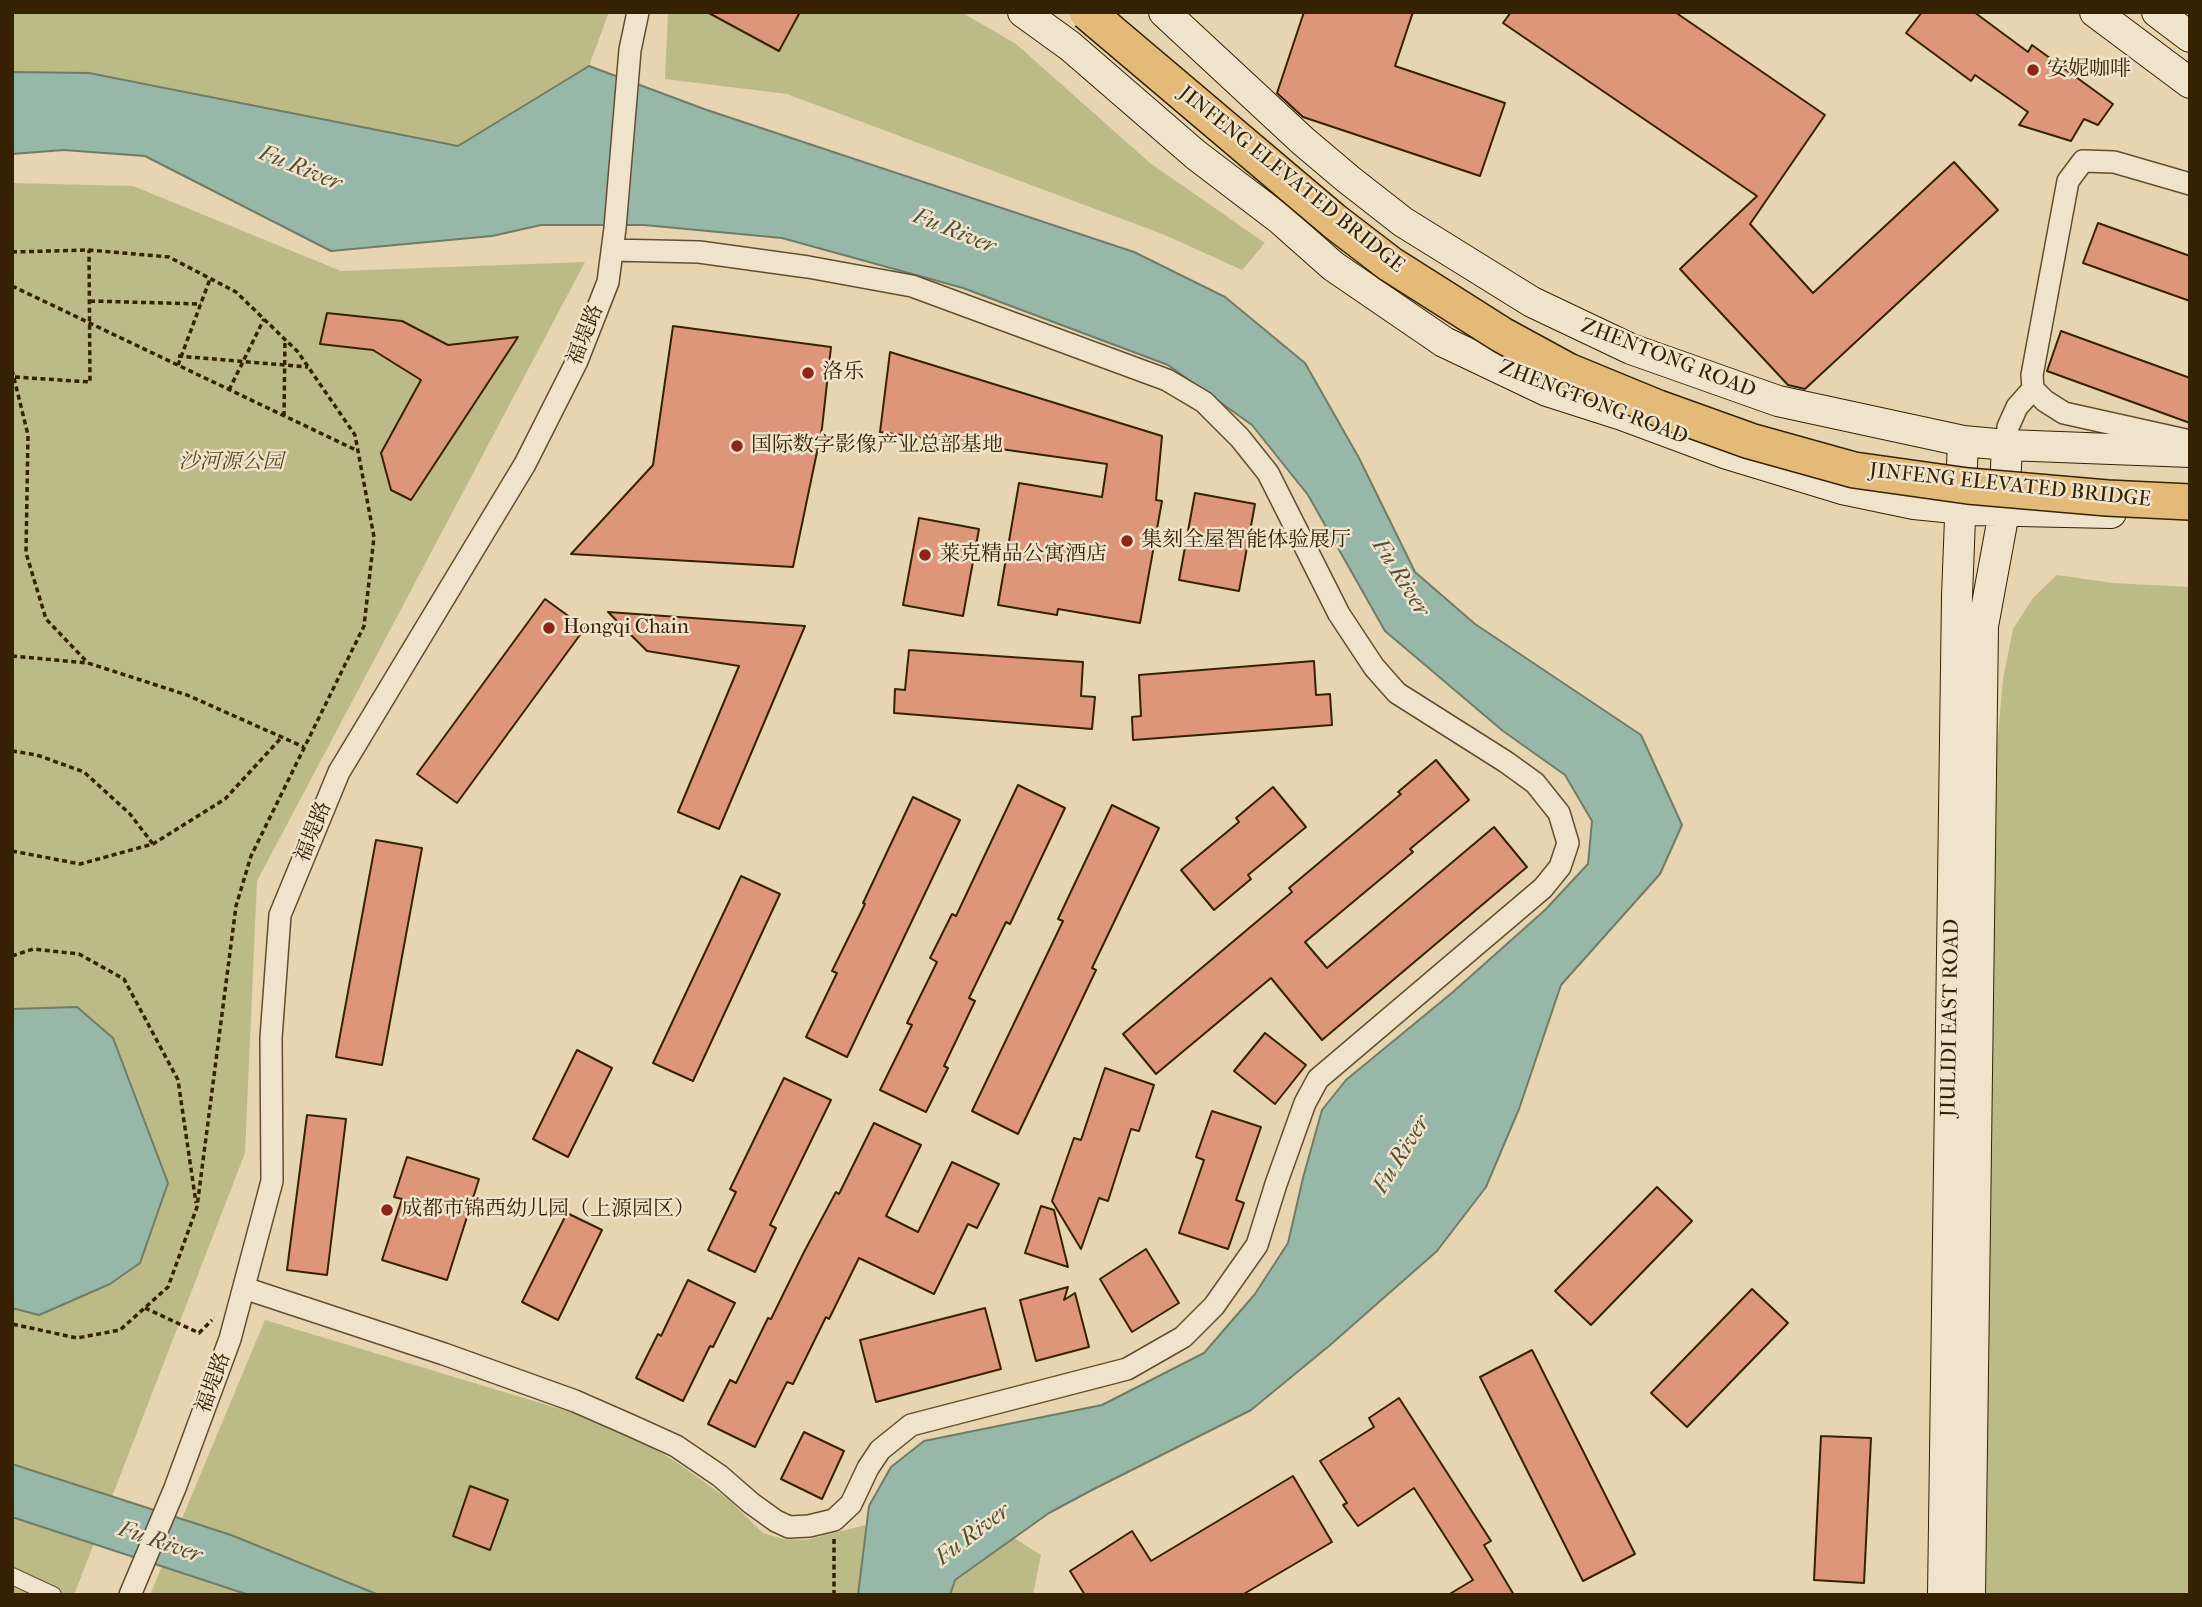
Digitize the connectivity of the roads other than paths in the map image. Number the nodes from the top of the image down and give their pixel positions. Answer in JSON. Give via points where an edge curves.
{"nodes":[{"id":1,"x":638,"y":12,"type":"edge"},
{"id":2,"x":1023,"y":12,"type":"edge"},
{"id":3,"x":1087,"y":12,"type":"edge"},
{"id":4,"x":1116,"y":12,"type":"edge"},
{"id":5,"x":1164,"y":12,"type":"edge"},
{"id":6,"x":2095,"y":12,"type":"edge"},
{"id":7,"x":2157,"y":12,"type":"edge"},
{"id":8,"x":2190,"y":37,"type":"edge"},
{"id":9,"x":2190,"y":83,"type":"edge"},
{"id":10,"x":2190,"y":184,"type":"edge"},
{"id":11,"x":612,"y":250,"type":"junction"},
{"id":12,"x":2033,"y":389,"type":"junction"},
{"id":13,"x":1963,"y":441,"type":"junction"},
{"id":14,"x":2190,"y":441,"type":"edge"},
{"id":15,"x":2007,"y":444,"type":"junction"},
{"id":16,"x":2190,"y":452,"type":"edge"},
{"id":17,"x":2190,"y":480,"type":"edge"},
{"id":18,"x":2190,"y":502,"type":"edge"},
{"id":19,"x":1960,"y":509,"type":"junction"},
{"id":20,"x":2004,"y":512,"type":"junction"},
{"id":21,"x":2190,"y":514,"type":"edge"},
{"id":22,"x":244,"y":1288,"type":"junction"},
{"id":23,"x":12,"y":1576,"type":"edge"},
{"id":24,"x":134,"y":1586,"type":"edge"},
{"id":25,"x":53,"y":1595,"type":"edge"},
{"id":26,"x":1943,"y":1595,"type":"edge"},
{"id":27,"x":1970,"y":1595,"type":"edge"}],
"edges":[{"from":1,"to":11,"type":"street","name":"福堤路","via":[[630,50]]},
{"from":2,"to":19,"type":"main road","name":"ZHENGTONG ROAD","via":[[1333,266],[1444,342],[1547,391],[1727,454],[1842,489]]},
{"from":3,"to":18,"type":"highway","name":"JINFENG ELEVATED BRIDGE","bridge":true,"via":[[1390,264],[1568,371],[1750,441],[1854,470],[1968,486]]},
{"from":4,"to":17,"type":"highway","name":"JINFENG ELEVATED BRIDGE","via":[[1384,238],[1532,330],[1647,386],[1819,443],[1876,456]]},
{"from":5,"to":13,"type":"main road","name":"ZHENTONG ROAD","via":[[1348,179],[1403,222],[1532,302],[1631,349],[1778,401]]},
{"from":6,"to":9,"type":"main road"},
{"from":7,"to":8,"type":"main road"},
{"from":10,"to":12,"type":"street","via":[[2114,162],[2083,161],[2068,181]]},
{"from":11,"to":22,"type":"street","name":"福堤路","via":[[608,282],[577,361],[525,464],[339,772],[281,915],[271,1038],[272,1181]]},
{"from":11,"to":22,"type":"street","via":[[699,251],[912,286],[1167,380],[1204,402],[1268,473],[1339,614],[1374,667],[1397,693],[1535,783],[1559,813],[1568,843],[1560,867],[1543,888],[1318,1079],[1301,1115],[1257,1245],[1214,1306],[1183,1337],[1127,1369],[911,1425],[880,1451],[851,1504],[834,1520],[789,1527],[676,1446],[575,1401]]},
{"from":12,"to":14,"type":"street","via":[[2064,413]]},
{"from":12,"to":15,"type":"street","via":[[2017,407]]},
{"from":13,"to":15,"type":"main road","name":"ZHENTONG ROAD"},
{"from":13,"to":19,"type":"main road","name":"JIULIDI EAST ROAD"},
{"from":15,"to":16,"type":"main road","name":"ZHENTONG ROAD"},
{"from":15,"to":20,"type":"main road"},
{"from":19,"to":20,"type":"main road","name":"ZHENGTONG ROAD"},
{"from":19,"to":26,"type":"main road","name":"JIULIDI EAST ROAD"},
{"from":20,"to":21,"type":"main road","name":"ZHENGTONG ROAD"},
{"from":20,"to":27,"type":"main road","via":[[1983,626]]},
{"from":22,"to":24,"type":"street","name":"福堤路","via":[[230,1339]]},
{"from":23,"to":25,"type":"street"}]}
